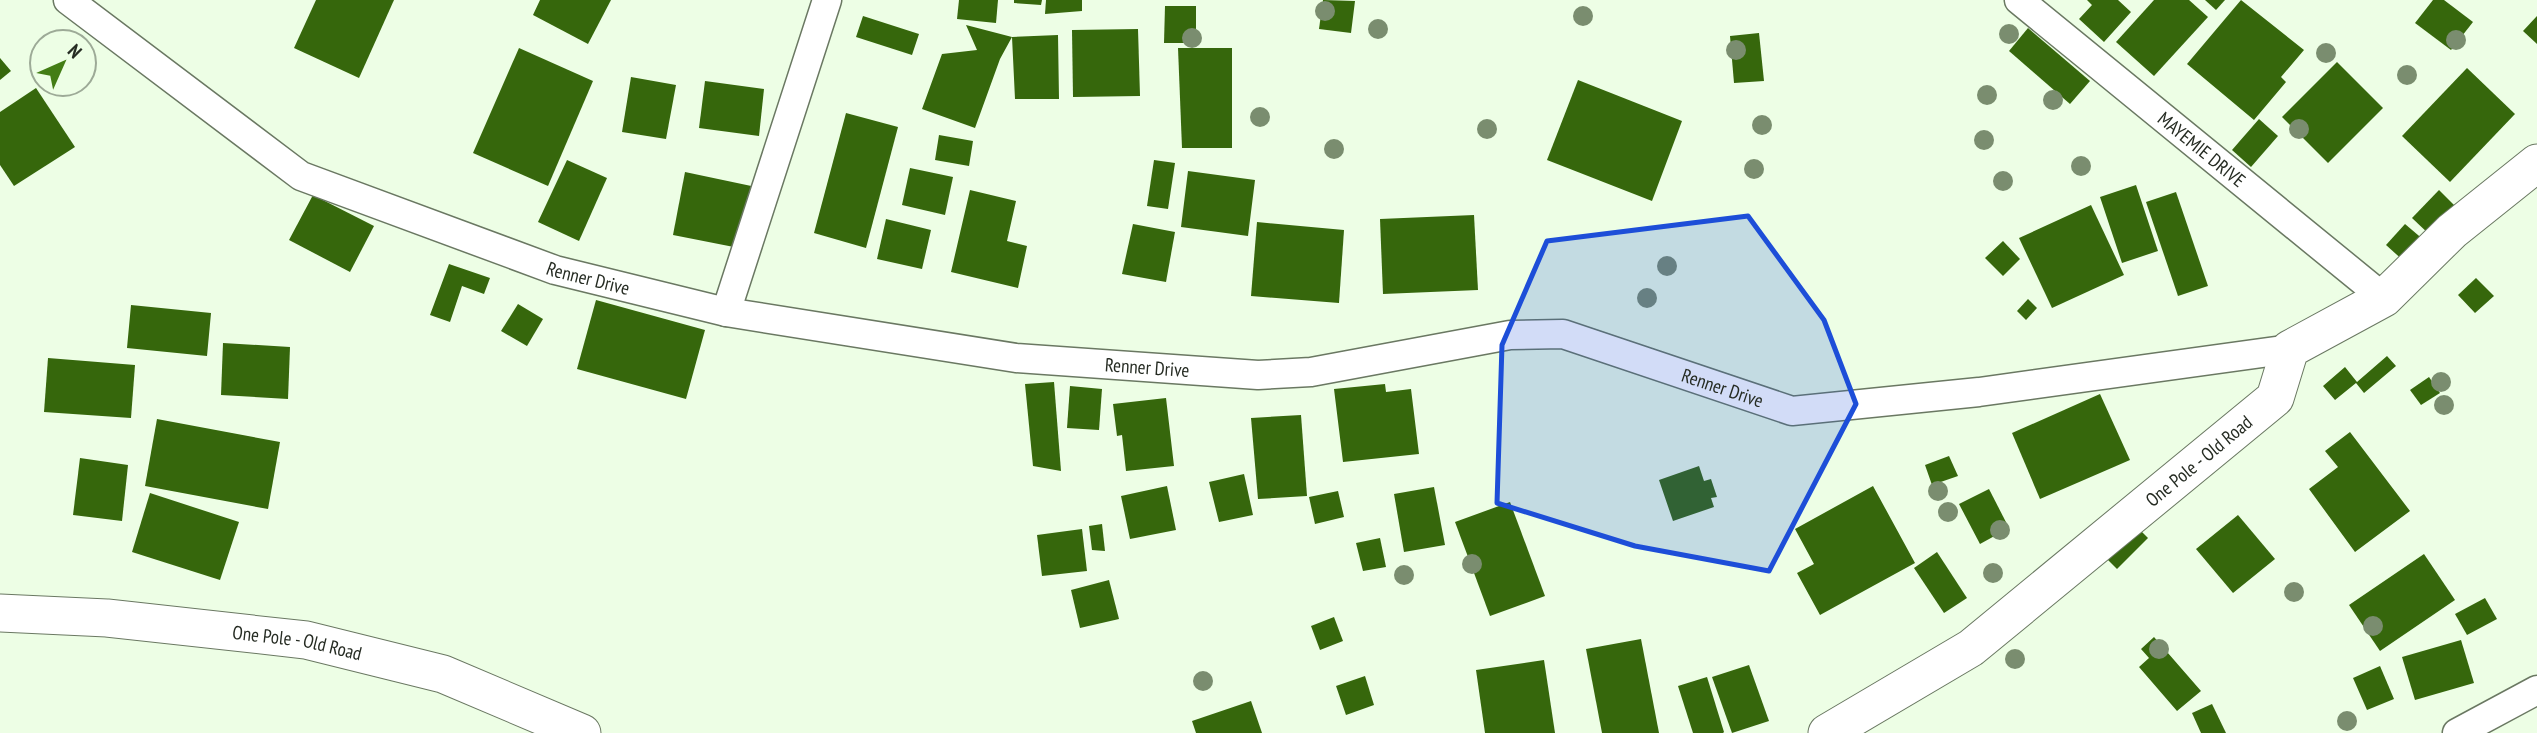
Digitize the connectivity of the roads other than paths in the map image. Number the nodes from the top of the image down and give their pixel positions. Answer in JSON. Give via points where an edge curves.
{"nodes":[{"id":1,"x":68,"y":0,"type":"edge"},
{"id":2,"x":827,"y":0,"type":"edge"},
{"id":3,"x":2019,"y":0,"type":"edge"},
{"id":4,"x":2537,"y":163,"type":"edge"},
{"id":5,"x":2384,"y":298,"type":"junction"},
{"id":6,"x":726,"y":312,"type":"junction"},
{"id":7,"x":2290,"y":349,"type":"junction"},
{"id":8,"x":0,"y":613,"type":"edge"},
{"id":9,"x":2537,"y":690,"type":"edge"},
{"id":10,"x":582,"y":733,"type":"edge"},
{"id":11,"x":1827,"y":733,"type":"edge"},
{"id":12,"x":2457,"y":733,"type":"edge"}],
"edges":[{"from":1,"to":6,"type":"street","name":"Renner Drive","via":[[301,176],[555,270]]},
{"from":2,"to":6,"type":"street"},
{"from":3,"to":5,"type":"street","name":"MAYEMIE DRIVE"},
{"from":4,"to":5,"type":"street","via":[[2452,231]]},
{"from":5,"to":7,"type":"street"},
{"from":6,"to":7,"type":"street","name":"Renner Drive","via":[[1016,358],[1258,375],[1311,373],[1510,335],[1563,334],[1792,411],[1979,392]]},
{"from":7,"to":11,"type":"street","name":"One Pole - Old Road","via":[[2275,398],[1971,648]]},
{"from":8,"to":10,"type":"street","name":"One Pole - Old Road","via":[[107,618],[306,640],[443,674]]},
{"from":9,"to":12,"type":"street"}]}
